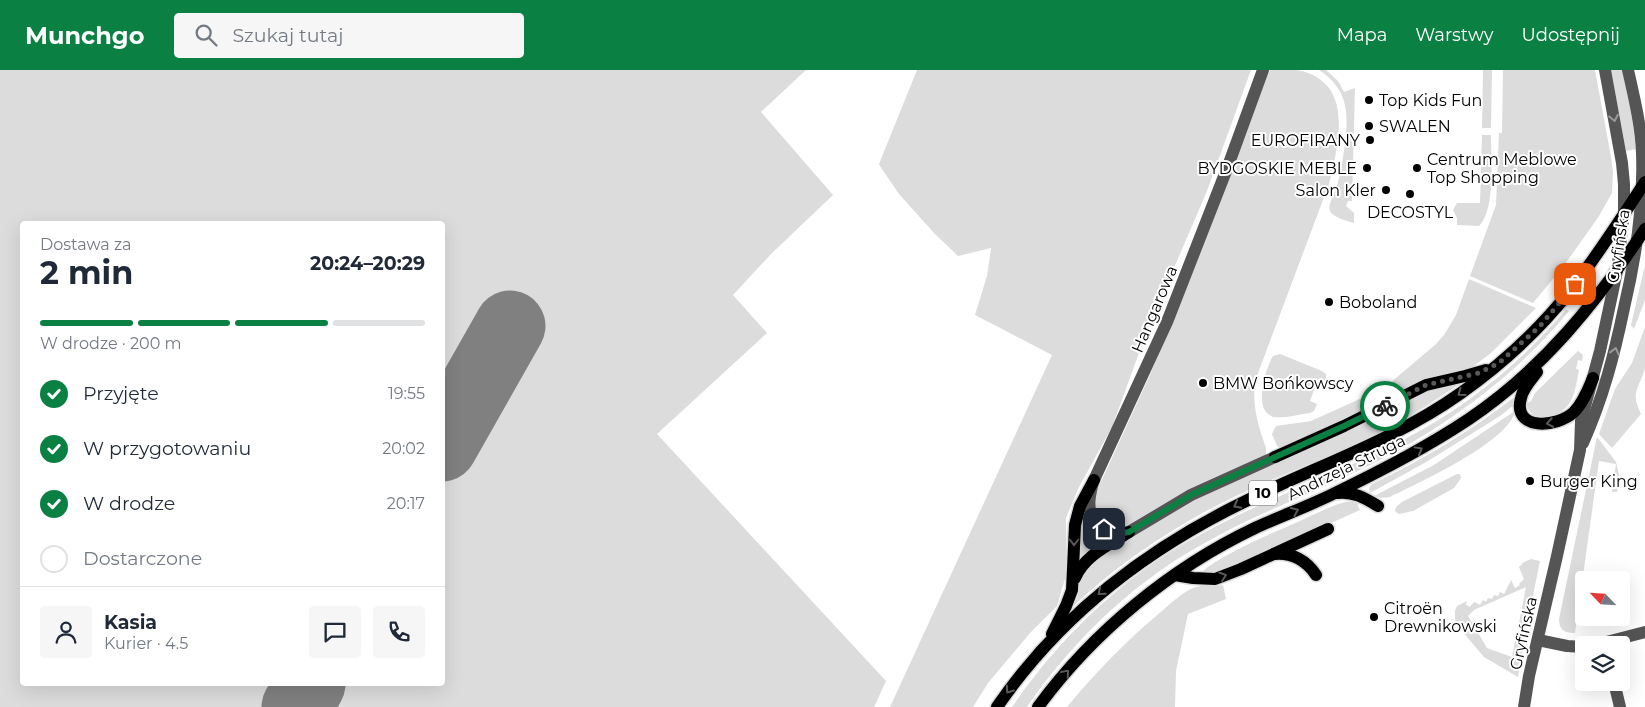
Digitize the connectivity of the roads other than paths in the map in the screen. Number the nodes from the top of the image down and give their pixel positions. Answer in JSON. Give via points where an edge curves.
{"nodes":[{"id":1,"x":1263,"y":70,"type":"edge"},
{"id":2,"x":1605,"y":70,"type":"edge"},
{"id":3,"x":1628,"y":70,"type":"edge"},
{"id":4,"x":1644,"y":184,"type":"edge"},
{"id":5,"x":1624,"y":213,"type":"junction"},
{"id":6,"x":1641,"y":234,"type":"edge"},
{"id":7,"x":1617,"y":271,"type":"junction"},
{"id":8,"x":1576,"y":324,"type":"junction"},
{"id":9,"x":1499,"y":363,"type":"junction"},
{"id":10,"x":1593,"y":378,"type":"junction"},
{"id":11,"x":1580,"y":450,"type":"junction"},
{"id":12,"x":1275,"y":457,"type":"joint"},
{"id":13,"x":1094,"y":480,"type":"junction"},
{"id":14,"x":1334,"y":494,"type":"junction"},
{"id":15,"x":1378,"y":506,"type":"dead end"},
{"id":16,"x":1328,"y":529,"type":"dead end"},
{"id":17,"x":1129,"y":532,"type":"junction"},
{"id":18,"x":1272,"y":554,"type":"junction"},
{"id":19,"x":1175,"y":575,"type":"junction"},
{"id":20,"x":1316,"y":575,"type":"dead end"},
{"id":21,"x":1073,"y":582,"type":"junction"},
{"id":22,"x":1645,"y":632,"type":"edge"},
{"id":23,"x":1630,"y":636,"type":"edge"},
{"id":24,"x":1538,"y":640,"type":"junction"},
{"id":25,"x":1575,"y":646,"type":"edge"},
{"id":26,"x":1044,"y":648,"type":"junction"},
{"id":27,"x":1616,"y":691,"type":"edge"},
{"id":28,"x":997,"y":707,"type":"edge"},
{"id":29,"x":1038,"y":707,"type":"edge"},
{"id":30,"x":1524,"y":707,"type":"edge"},
{"id":31,"x":1620,"y":707,"type":"edge"}],
"edges":[{"from":1,"to":13,"type":"street","name":"Hangarowa","via":[[1167,322]]},
{"from":2,"to":5,"type":"street","name":"Gryfińska","one_way":true,"via":[[1622,163]]},
{"from":3,"to":4,"type":"street","name":"Gryfińska","via":[[1640,132]]},
{"from":4,"to":5,"type":"main road","name":"Andrzeja Struga","number":"10"},
{"from":4,"to":6,"type":"street","name":"Gryfińska"},
{"from":5,"to":7,"type":"street","name":"Gryfińska"},
{"from":5,"to":9,"type":"main road","name":"Andrzeja Struga","number":"10","via":[[1594,259],[1540,326]]},
{"from":6,"to":7,"type":"main road","name":"Andrzeja Struga","number":"10"},
{"from":11,"to":6,"type":"street","name":"Gryfińska","one_way":true,"via":[[1610,371]]},
{"from":7,"to":8,"type":"main road","name":"Andrzeja Struga","number":"10"},
{"from":7,"to":10,"type":"street","name":"Gryfińska"},
{"from":10,"to":8,"type":"main road","one_way":true,"via":[[1577,408],[1561,421],[1538,424],[1521,412],[1520,400],[1526,387]]},
{"from":14,"to":8,"type":"main road","name":"Andrzeja Struga","number":"10","one_way":true,"via":[[1471,418],[1523,377]]},
{"from":9,"to":12,"type":"main road","via":[[1479,373],[1426,385]]},
{"from":9,"to":26,"type":"main road","name":"Andrzeja Struga","number":"10","one_way":true,"via":[[1462,392],[1407,426],[1249,499],[1163,547],[1106,588]]},
{"from":10,"to":11,"type":"street","name":"Gryfińska","via":[[1581,421]]},
{"from":11,"to":24,"type":"street","name":"Gryfińska"},
{"from":12,"to":17,"type":"street","via":[[1191,495]]},
{"from":13,"to":17,"type":"street","name":"Hangarowa","via":[[1090,504],[1094,519],[1099,526],[1112,532]]},
{"from":13,"to":21,"type":"main road","one_way":true,"via":[[1080,506],[1075,525]]},
{"from":14,"to":15,"type":"main road","via":[[1353,494]]},
{"from":19,"to":14,"type":"main road","name":"Andrzeja Struga","number":"10","one_way":true,"via":[[1254,529]]},
{"from":16,"to":18,"type":"main road"},
{"from":17,"to":21,"type":"main road","via":[[1084,563]]},
{"from":19,"to":18,"type":"main road","one_way":true,"via":[[1214,578]]},
{"from":18,"to":20,"type":"main road","via":[[1296,557],[1308,564]]},
{"from":29,"to":19,"type":"main road","name":"Andrzeja Struga","number":"10","one_way":true,"via":[[1096,640]]},
{"from":21,"to":26,"type":"main road","via":[[1066,606]]},
{"from":22,"to":23,"type":"street"},
{"from":24,"to":25,"type":"street"},
{"from":24,"to":30,"type":"street","name":"Gryfińska"},
{"from":26,"to":28,"type":"main road","number":"10","one_way":true},
{"from":27,"to":31,"type":"street"}]}
